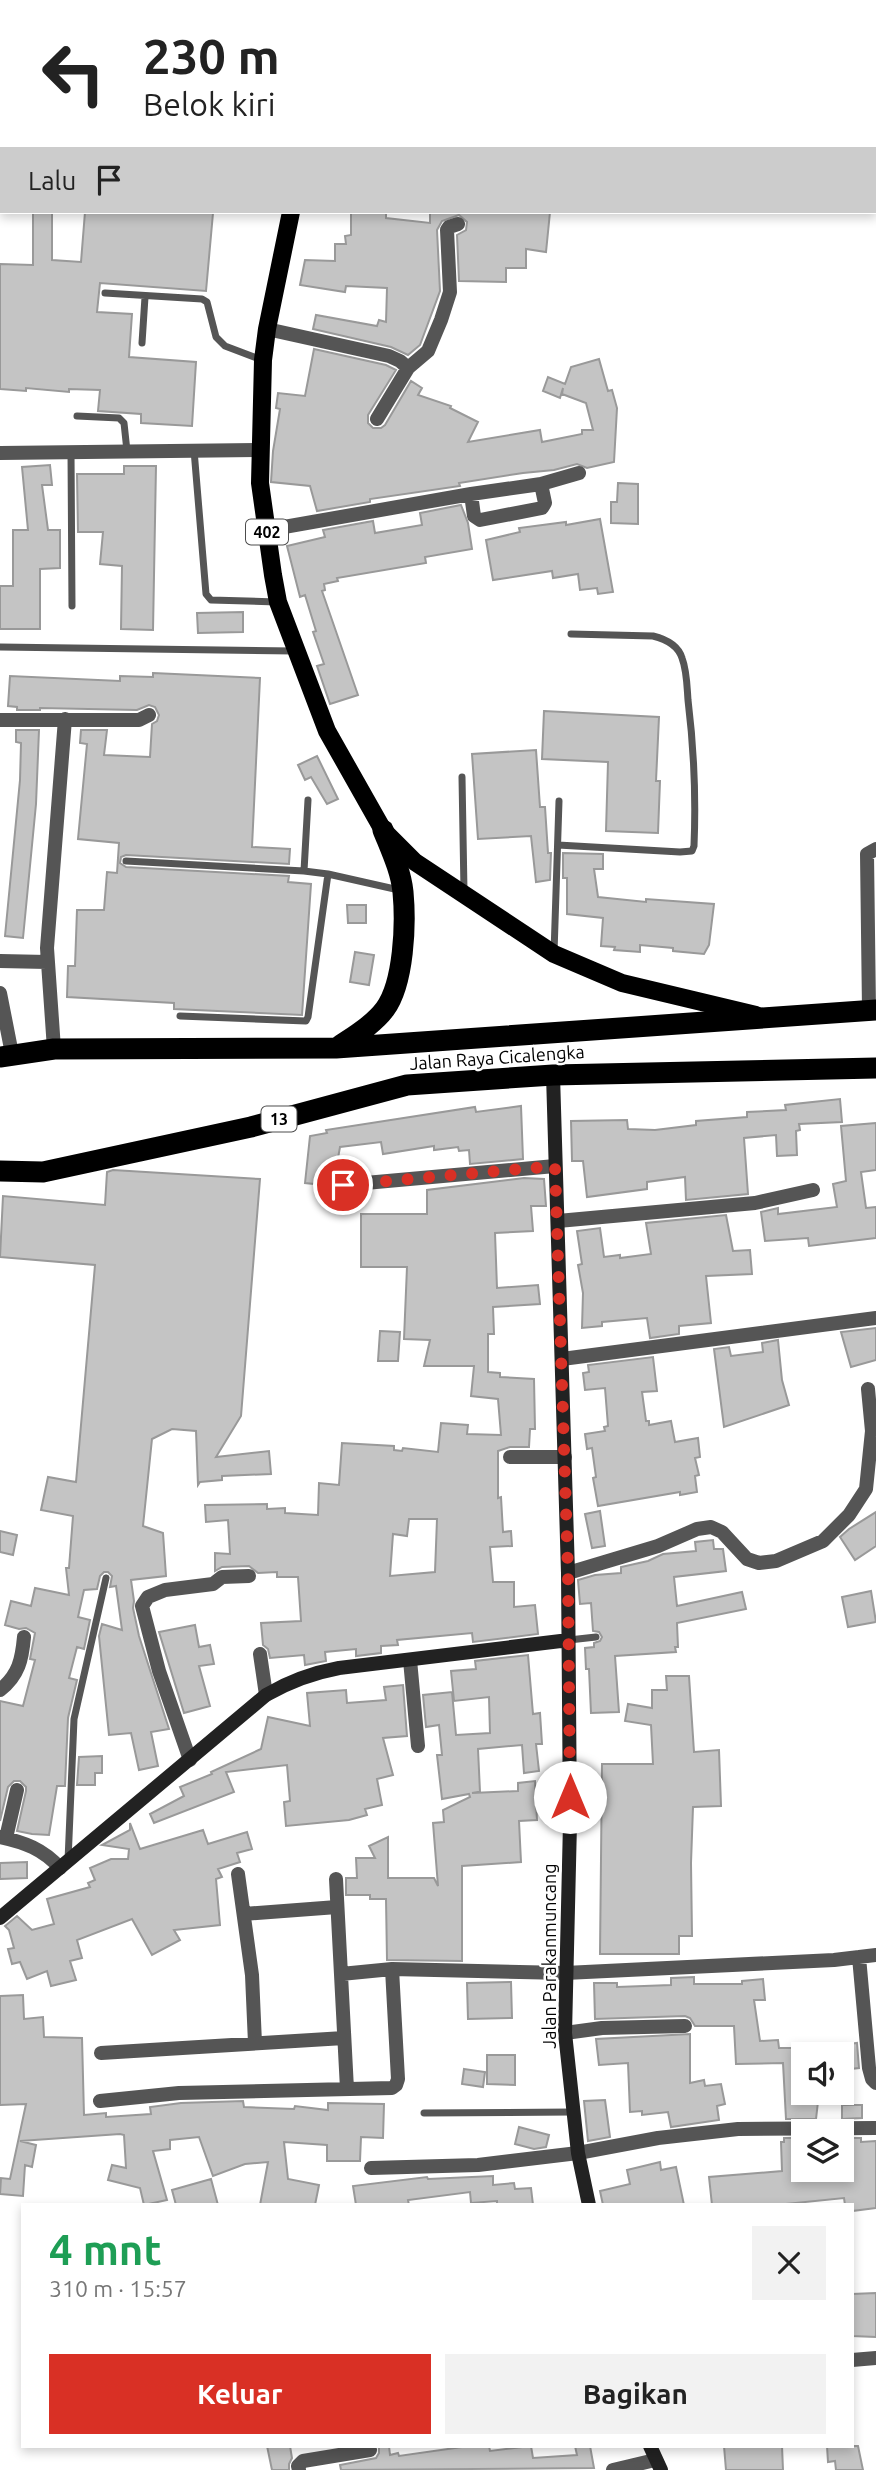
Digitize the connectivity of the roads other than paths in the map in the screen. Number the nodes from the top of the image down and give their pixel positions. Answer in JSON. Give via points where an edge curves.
{"nodes":[{"id":1,"x":291,"y":214,"type":"edge"},
{"id":2,"x":458,"y":224,"type":"dead end"},
{"id":3,"x":105,"y":293,"type":"dead end"},
{"id":4,"x":145,"y":297,"type":"junction"},
{"id":5,"x":267,"y":329,"type":"junction"},
{"id":6,"x":142,"y":343,"type":"dead end"},
{"id":7,"x":263,"y":360,"type":"junction"},
{"id":8,"x":408,"y":368,"type":"junction"},
{"id":9,"x":77,"y":416,"type":"dead end"},
{"id":10,"x":377,"y":419,"type":"dead end"},
{"id":11,"x":194,"y":450,"type":"junction"},
{"id":12,"x":259,"y":450,"type":"junction"},
{"id":13,"x":71,"y":452,"type":"junction"},
{"id":14,"x":127,"y":452,"type":"junction"},
{"id":15,"x":0,"y":453,"type":"edge"},
{"id":16,"x":579,"y":473,"type":"dead end"},
{"id":17,"x":541,"y":484,"type":"junction"},
{"id":18,"x":471,"y":494,"type":"junction"},
{"id":19,"x":267,"y":530,"type":"junction"},
{"id":20,"x":278,"y":602,"type":"junction"},
{"id":21,"x":72,"y":606,"type":"dead end"},
{"id":22,"x":572,"y":634,"type":"dead end"},
{"id":23,"x":0,"y":647,"type":"edge"},
{"id":24,"x":295,"y":651,"type":"junction"},
{"id":25,"x":149,"y":715,"type":"dead end"},
{"id":26,"x":65,"y":719,"type":"junction"},
{"id":27,"x":0,"y":720,"type":"edge"},
{"id":28,"x":462,"y":776,"type":"dead end"},
{"id":29,"x":308,"y":800,"type":"dead end"},
{"id":30,"x":559,"y":801,"type":"dead end"},
{"id":31,"x":383,"y":830,"type":"junction"},
{"id":32,"x":558,"y":845,"type":"junction"},
{"id":33,"x":876,"y":849,"type":"edge"},
{"id":34,"x":126,"y":861,"type":"dead end"},
{"id":35,"x":304,"y":871,"type":"junction"},
{"id":36,"x":328,"y":874,"type":"junction"},
{"id":37,"x":403,"y":891,"type":"junction"},
{"id":38,"x":464,"y":895,"type":"junction"},
{"id":39,"x":554,"y":954,"type":"junction"},
{"id":40,"x":0,"y":961,"type":"edge"},
{"id":41,"x":47,"y":962,"type":"junction"},
{"id":42,"x":0,"y":993,"type":"edge"},
{"id":43,"x":873,"y":1010,"type":"edge"},
{"id":44,"x":180,"y":1016,"type":"dead end"},
{"id":45,"x":770,"y":1018,"type":"junction"},
{"id":46,"x":3,"y":1023,"type":"edge"},
{"id":47,"x":337,"y":1048,"type":"junction"},
{"id":48,"x":54,"y":1049,"type":"junction"},
{"id":49,"x":6,"y":1056,"type":"edge"},
{"id":50,"x":876,"y":1068,"type":"edge"},
{"id":51,"x":553,"y":1075,"type":"junction"},
{"id":52,"x":555,"y":1166,"type":"junction"},
{"id":53,"x":2,"y":1170,"type":"edge"},
{"id":54,"x":343,"y":1185,"type":"dead end"},
{"id":55,"x":813,"y":1190,"type":"dead end"},
{"id":56,"x":558,"y":1221,"type":"junction"},
{"id":57,"x":876,"y":1318,"type":"edge"},
{"id":58,"x":562,"y":1359,"type":"junction"},
{"id":59,"x":868,"y":1389,"type":"dead end"},
{"id":60,"x":874,"y":1430,"type":"edge"},
{"id":61,"x":510,"y":1457,"type":"dead end"},
{"id":62,"x":565,"y":1457,"type":"junction"},
{"id":63,"x":568,"y":1573,"type":"junction"},
{"id":64,"x":249,"y":1576,"type":"dead end"},
{"id":65,"x":106,"y":1578,"type":"dead end"},
{"id":66,"x":24,"y":1637,"type":"dead end"},
{"id":67,"x":596,"y":1637,"type":"dead end"},
{"id":68,"x":569,"y":1640,"type":"junction"},
{"id":69,"x":260,"y":1654,"type":"dead end"},
{"id":70,"x":410,"y":1660,"type":"junction"},
{"id":71,"x":0,"y":1690,"type":"edge"},
{"id":72,"x":266,"y":1695,"type":"junction"},
{"id":73,"x":418,"y":1746,"type":"dead end"},
{"id":74,"x":190,"y":1760,"type":"junction"},
{"id":75,"x":17,"y":1790,"type":"dead end"},
{"id":76,"x":3,"y":1838,"type":"edge"},
{"id":77,"x":64,"y":1865,"type":"junction"},
{"id":78,"x":238,"y":1874,"type":"dead end"},
{"id":79,"x":336,"y":1879,"type":"dead end"},
{"id":80,"x":337,"y":1907,"type":"junction"},
{"id":81,"x":244,"y":1914,"type":"junction"},
{"id":82,"x":0,"y":1918,"type":"edge"},
{"id":83,"x":876,"y":1955,"type":"edge"},
{"id":84,"x":859,"y":1957,"type":"junction"},
{"id":85,"x":391,"y":1969,"type":"junction"},
{"id":86,"x":565,"y":1973,"type":"junction"},
{"id":87,"x":341,"y":1974,"type":"junction"},
{"id":88,"x":685,"y":2026,"type":"dead end"},
{"id":89,"x":565,"y":2033,"type":"junction"},
{"id":90,"x":871,"y":2034,"type":"edge"},
{"id":91,"x":344,"y":2038,"type":"junction"},
{"id":92,"x":255,"y":2043,"type":"junction"},
{"id":93,"x":101,"y":2053,"type":"dead end"},
{"id":94,"x":876,"y":2083,"type":"edge"},
{"id":95,"x":347,"y":2089,"type":"junction"},
{"id":96,"x":100,"y":2101,"type":"dead end"},
{"id":97,"x":572,"y":2112,"type":"junction"},
{"id":98,"x":424,"y":2113,"type":"dead end"},
{"id":99,"x":876,"y":2127,"type":"edge"},
{"id":100,"x":578,"y":2153,"type":"junction"},
{"id":101,"x":371,"y":2168,"type":"dead end"},
{"id":102,"x":589,"y":2203,"type":"edge"},
{"id":103,"x":876,"y":2358,"type":"edge"},
{"id":104,"x":854,"y":2360,"type":"edge"},
{"id":105,"x":370,"y":2450,"type":"dead end"},
{"id":106,"x":655,"y":2459,"type":"edge"},
{"id":107,"x":299,"y":2470,"type":"edge"},
{"id":108,"x":612,"y":2470,"type":"edge"}],
"edges":[{"from":1,"to":5,"type":"main road","number":"402"},
{"from":2,"to":8,"type":"street","via":[[447,230],[450,292],[441,320],[428,351]]},
{"from":3,"to":4,"type":"lane"},
{"from":4,"to":6,"type":"lane"},
{"from":4,"to":7,"type":"lane","via":[[202,299],[207,302],[216,337],[225,346]]},
{"from":5,"to":7,"type":"main road","number":"402"},
{"from":5,"to":8,"type":"street","via":[[389,356]]},
{"from":7,"to":12,"type":"main road","number":"402"},
{"from":8,"to":10,"type":"street"},
{"from":9,"to":14,"type":"lane","via":[[119,418],[124,423]]},
{"from":11,"to":12,"type":"street"},
{"from":11,"to":14,"type":"street"},
{"from":11,"to":20,"type":"lane","via":[[206,594],[211,600]]},
{"from":12,"to":19,"type":"main road","number":"402"},
{"from":13,"to":14,"type":"street"},
{"from":13,"to":15,"type":"street"},
{"from":13,"to":21,"type":"lane"},
{"from":16,"to":17,"type":"street"},
{"from":17,"to":18,"type":"street"},
{"from":17,"to":18,"type":"street","via":[[542,508],[480,520],[474,516]]},
{"from":18,"to":19,"type":"street"},
{"from":19,"to":20,"type":"main road","number":"402"},
{"from":20,"to":24,"type":"main road","number":"402"},
{"from":22,"to":32,"type":"lane","via":[[653,636],[678,651],[692,737],[694,846],[692,851],[680,852]]},
{"from":23,"to":24,"type":"lane"},
{"from":24,"to":31,"type":"main road","number":"402","via":[[327,731]]},
{"from":25,"to":26,"type":"street","via":[[139,720]]},
{"from":26,"to":27,"type":"street"},
{"from":26,"to":41,"type":"street"},
{"from":28,"to":38,"type":"lane"},
{"from":29,"to":35,"type":"lane"},
{"from":30,"to":32,"type":"lane"},
{"from":31,"to":37,"type":"highway","number":"402"},
{"from":31,"to":38,"type":"main road","number":"402","via":[[415,862]]},
{"from":32,"to":39,"type":"lane"},
{"from":33,"to":43,"type":"street","via":[[867,854]]},
{"from":34,"to":35,"type":"lane"},
{"from":35,"to":36,"type":"lane"},
{"from":36,"to":37,"type":"lane"},
{"from":36,"to":44,"type":"lane","via":[[306,1021]]},
{"from":37,"to":47,"type":"highway","number":"402","via":[[400,970],[390,1001],[376,1020]]},
{"from":38,"to":39,"type":"main road","number":"402"},
{"from":39,"to":45,"type":"main road","number":"402","via":[[622,983]]},
{"from":40,"to":41,"type":"street"},
{"from":41,"to":48,"type":"street"},
{"from":42,"to":46,"type":"street"},
{"from":43,"to":45,"type":"highway","name":"Jalan Raya Cicalengka"},
{"from":45,"to":47,"type":"highway","name":"Jalan Raya Cicalengka"},
{"from":46,"to":49,"type":"street"},
{"from":47,"to":48,"type":"highway","name":"Jalan Raya Cicalengka"},
{"from":48,"to":49,"type":"highway","name":"Jalan Raya Cicalengka"},
{"from":50,"to":51,"type":"highway","name":"Jalan Raya Cicalengka","number":"13"},
{"from":51,"to":52,"type":"main road","name":"Jalan Parakanmuncang"},
{"from":51,"to":53,"type":"highway","name":"Jalan Raya Cicalengka","number":"13","via":[[407,1084],[251,1127],[43,1172]]},
{"from":52,"to":54,"type":"street"},
{"from":52,"to":56,"type":"main road","name":"Jalan Parakanmuncang"},
{"from":55,"to":56,"type":"street","via":[[755,1203]]},
{"from":56,"to":58,"type":"main road","name":"Jalan Parakanmuncang"},
{"from":57,"to":58,"type":"street"},
{"from":58,"to":62,"type":"main road","name":"Jalan Parakanmuncang"},
{"from":59,"to":60,"type":"street"},
{"from":60,"to":63,"type":"street","via":[[866,1489],[849,1516],[823,1541],[760,1563],[747,1559],[722,1532],[711,1527]]},
{"from":61,"to":62,"type":"street"},
{"from":62,"to":63,"type":"main road","name":"Jalan Parakanmuncang"},
{"from":63,"to":68,"type":"main road","name":"Jalan Parakanmuncang"},
{"from":64,"to":74,"type":"street","via":[[165,1590],[148,1597],[142,1606]]},
{"from":65,"to":77,"type":"lane","via":[[74,1719]]},
{"from":66,"to":71,"type":"street","via":[[22,1663]]},
{"from":67,"to":68,"type":"lane"},
{"from":68,"to":70,"type":"main road"},
{"from":68,"to":86,"type":"main road","name":"Jalan Parakanmuncang"},
{"from":69,"to":72,"type":"street"},
{"from":70,"to":72,"type":"main road","via":[[309,1674]]},
{"from":70,"to":73,"type":"street"},
{"from":72,"to":74,"type":"main road"},
{"from":74,"to":77,"type":"main road"},
{"from":75,"to":76,"type":"street"},
{"from":76,"to":77,"type":"street","via":[[35,1847]]},
{"from":77,"to":82,"type":"main road"},
{"from":78,"to":81,"type":"street"},
{"from":79,"to":80,"type":"street"},
{"from":80,"to":81,"type":"street"},
{"from":80,"to":87,"type":"street"},
{"from":81,"to":92,"type":"street"},
{"from":83,"to":84,"type":"street"},
{"from":84,"to":86,"type":"street"},
{"from":84,"to":90,"type":"street"},
{"from":85,"to":86,"type":"street"},
{"from":85,"to":87,"type":"street"},
{"from":85,"to":95,"type":"street","via":[[396,2085]]},
{"from":86,"to":89,"type":"main road","name":"Jalan Parakanmuncang"},
{"from":87,"to":91,"type":"street"},
{"from":88,"to":89,"type":"street"},
{"from":89,"to":97,"type":"main road","name":"Jalan Parakanmuncang"},
{"from":90,"to":94,"type":"street","via":[[870,2074]]},
{"from":91,"to":92,"type":"street"},
{"from":91,"to":95,"type":"street"},
{"from":92,"to":93,"type":"street"},
{"from":95,"to":96,"type":"street","via":[[179,2093]]},
{"from":97,"to":98,"type":"lane"},
{"from":97,"to":100,"type":"main road","name":"Jalan Parakanmuncang"},
{"from":99,"to":100,"type":"street","via":[[738,2129]]},
{"from":100,"to":101,"type":"street","via":[[478,2165]]},
{"from":100,"to":102,"type":"main road","name":"Jalan Parakanmuncang"},
{"from":103,"to":104,"type":"street"},
{"from":105,"to":107,"type":"street","via":[[303,2461]]},
{"from":106,"to":108,"type":"street"}]}
